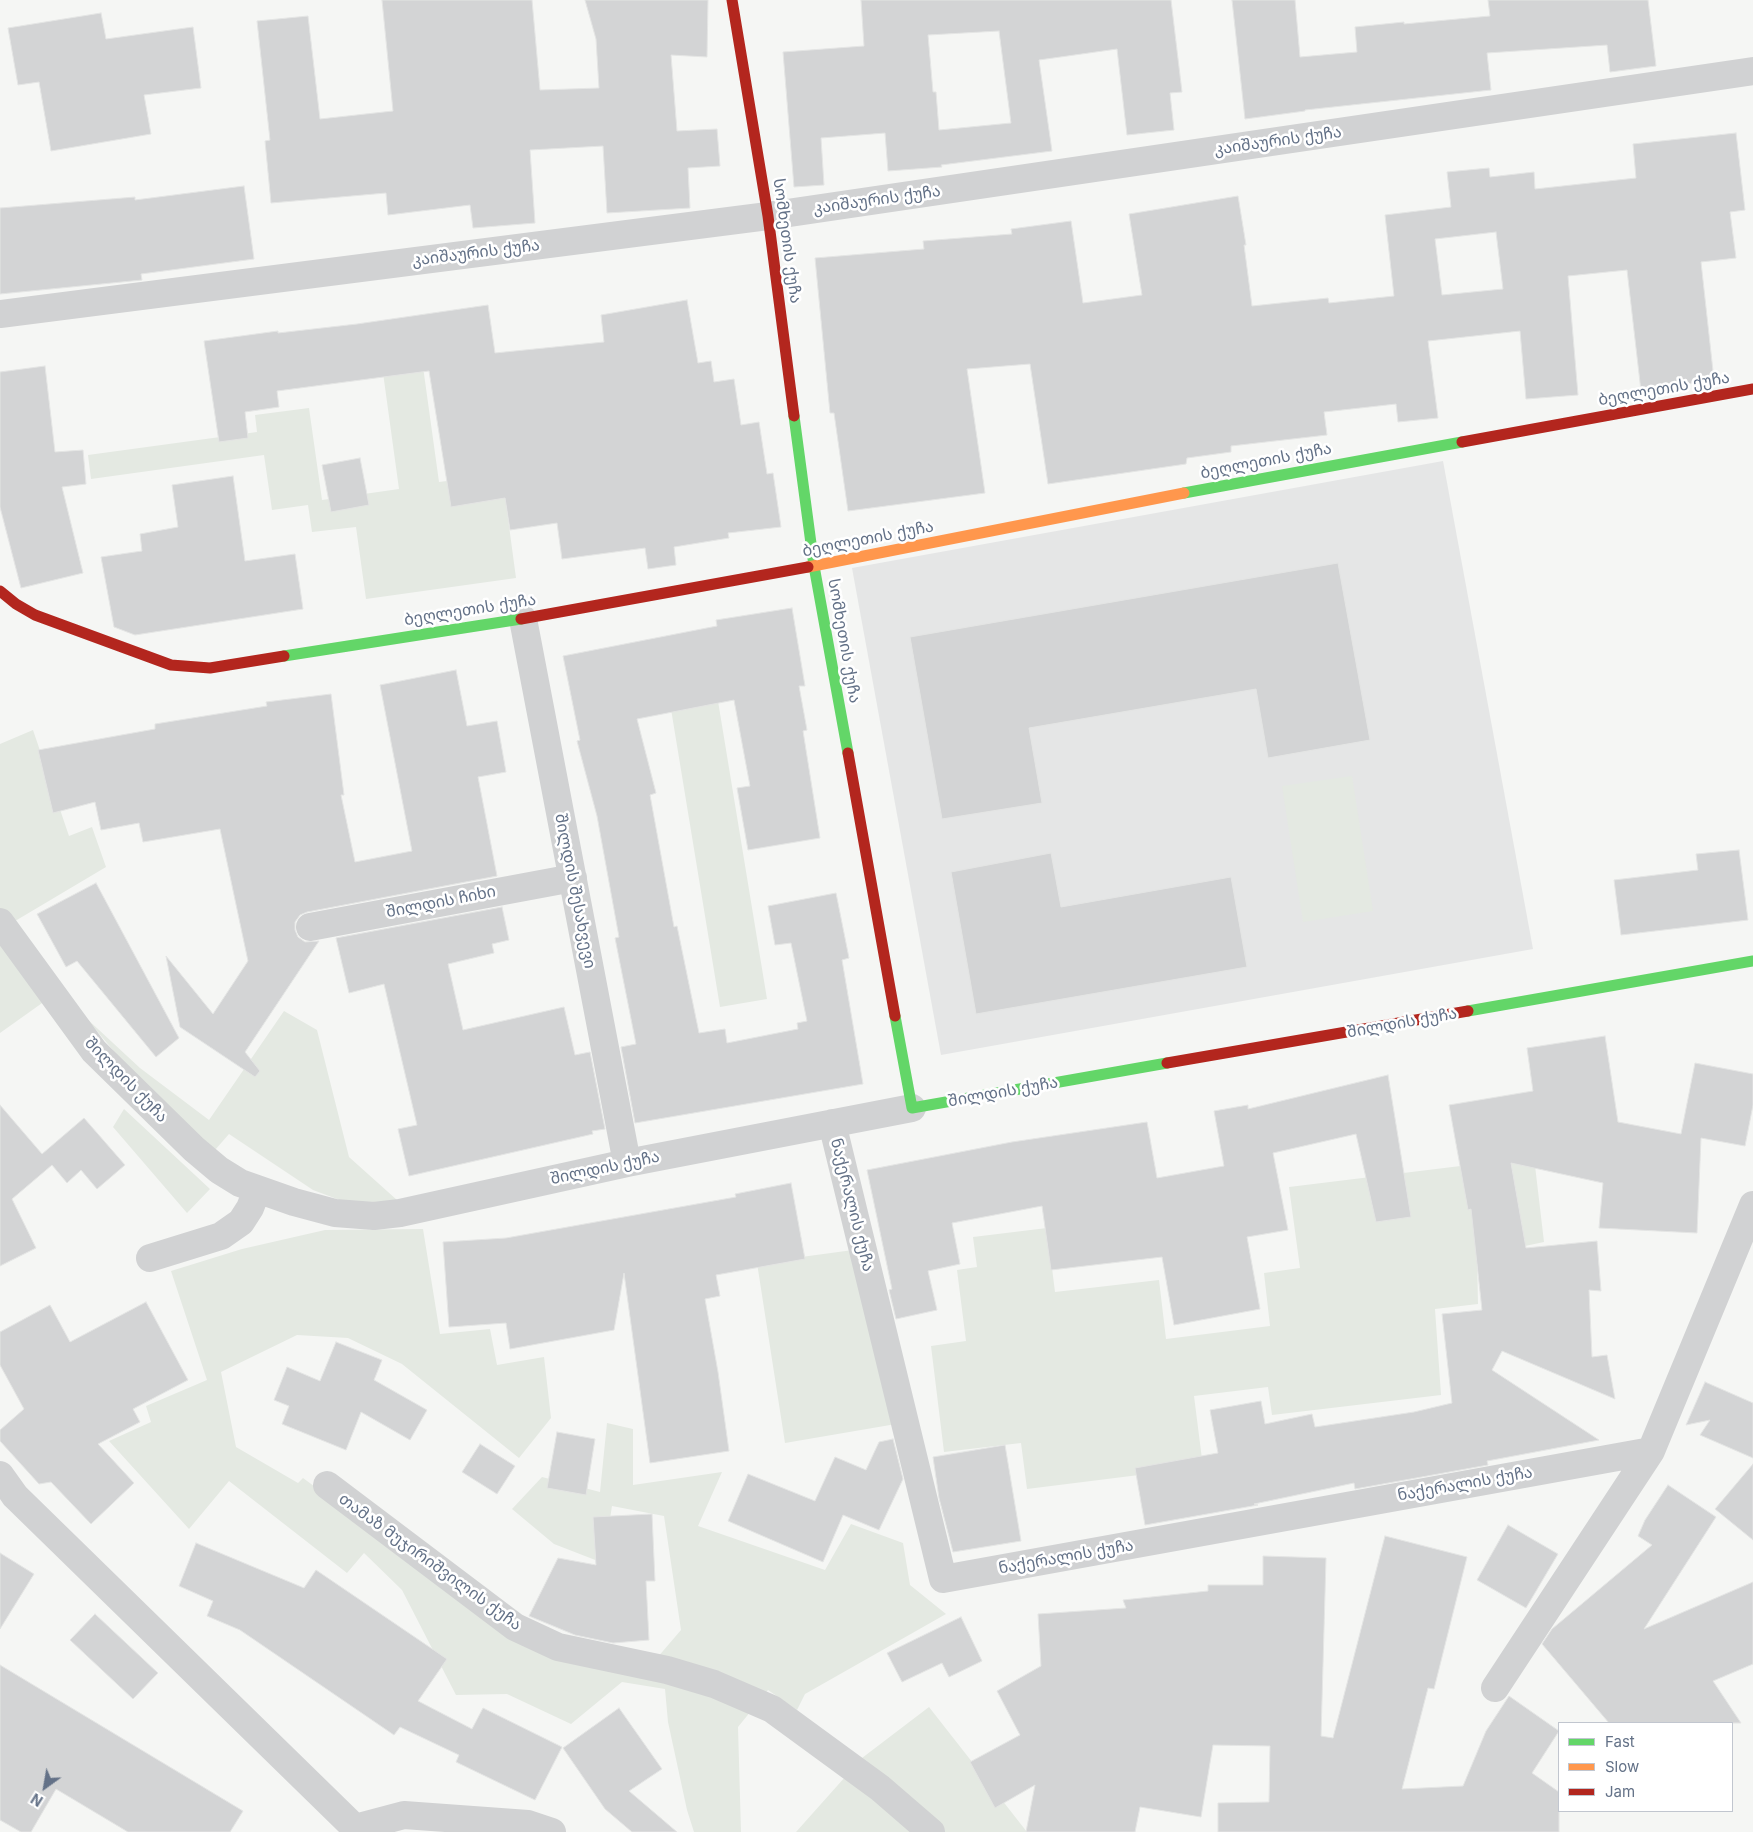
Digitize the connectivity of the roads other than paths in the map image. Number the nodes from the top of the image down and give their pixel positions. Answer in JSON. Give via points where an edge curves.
{"nodes":[{"id":1,"x":732,"y":0,"type":"edge"},
{"id":2,"x":1753,"y":71,"type":"edge"},
{"id":3,"x":768,"y":216,"type":"junction"},
{"id":4,"x":0,"y":314,"type":"edge"},
{"id":5,"x":1753,"y":389,"type":"edge"},
{"id":6,"x":814,"y":566,"type":"junction"},
{"id":7,"x":0,"y":591,"type":"edge"},
{"id":8,"x":523,"y":618,"type":"junction"},
{"id":9,"x":572,"y":878,"type":"junction"},
{"id":10,"x":0,"y":922,"type":"edge"},
{"id":11,"x":310,"y":927,"type":"dead end"},
{"id":12,"x":1753,"y":961,"type":"edge"},
{"id":13,"x":912,"y":1108,"type":"junction"},
{"id":14,"x":832,"y":1123,"type":"junction"},
{"id":15,"x":627,"y":1163,"type":"junction"},
{"id":16,"x":257,"y":1190,"type":"junction"},
{"id":17,"x":1753,"y":1205,"type":"edge"},
{"id":18,"x":150,"y":1258,"type":"dead end"},
{"id":19,"x":1651,"y":1451,"type":"junction"},
{"id":20,"x":327,"y":1485,"type":"dead end"},
{"id":21,"x":5,"y":1494,"type":"edge"},
{"id":22,"x":1495,"y":1688,"type":"dead end"},
{"id":23,"x":354,"y":1830,"type":"edge"},
{"id":24,"x":552,"y":1832,"type":"edge"},
{"id":25,"x":931,"y":1832,"type":"edge"}],
"edges":[{"from":1,"to":3,"type":"street","name":"სომხეთის ქუჩა"},
{"from":2,"to":3,"type":"street","name":"კაიშაურის ქუჩა"},
{"from":3,"to":4,"type":"street","name":"კაიშაურის ქუჩა"},
{"from":3,"to":6,"type":"street","name":"სომხეთის ქუჩა"},
{"from":5,"to":6,"type":"street","name":"ბეღლეთის ქუჩა","via":[[1282,474]]},
{"from":6,"to":8,"type":"street","name":"ბეღლეთის ქუჩა"},
{"from":6,"to":13,"type":"street","name":"სომხეთის ქუჩა"},
{"from":7,"to":8,"type":"street","name":"ბეღლეთის ქუჩა","via":[[34,615],[171,664],[210,668]]},
{"from":8,"to":9,"type":"street","name":"შილდის შესახვევი"},
{"from":9,"to":11,"type":"street","name":"შილდის ჩიხი"},
{"from":9,"to":15,"type":"street","name":"შილდის შესახვევი"},
{"from":10,"to":16,"type":"street","name":"შილდის ქუჩა","via":[[94,1051],[194,1149],[219,1170]]},
{"from":12,"to":13,"type":"street","name":"შილდის ქუჩა"},
{"from":13,"to":14,"type":"street","name":"შილდის ქუჩა"},
{"from":14,"to":15,"type":"street","name":"შილდის ქუჩა"},
{"from":14,"to":19,"type":"street","name":"ნაქერალის ქუჩა","via":[[943,1579]]},
{"from":15,"to":16,"type":"street","name":"შილდის ქუჩა","via":[[400,1214],[374,1216],[335,1213]]},
{"from":16,"to":18,"type":"street","via":[[241,1222],[221,1236]]},
{"from":17,"to":19,"type":"street"},
{"from":19,"to":22,"type":"street"},
{"from":20,"to":25,"type":"street","name":"თამაზ მუჯირიშვილის ქუჩა","via":[[516,1627],[558,1647],[667,1670],[714,1684],[772,1709],[880,1788]]},
{"from":21,"to":23,"type":"street"},
{"from":23,"to":24,"type":"street","via":[[404,1815],[528,1824]]}]}
